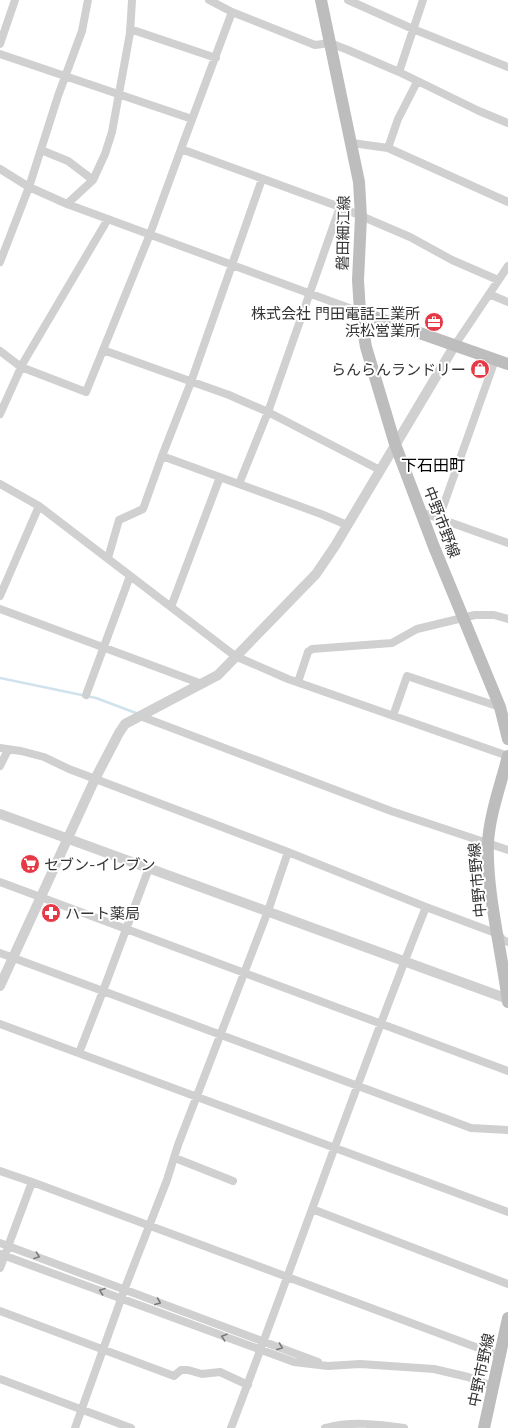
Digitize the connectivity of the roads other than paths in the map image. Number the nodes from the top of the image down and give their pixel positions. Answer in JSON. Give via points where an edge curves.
{"nodes":[{"id":1,"x":15,"y":0,"type":"edge"},
{"id":2,"x":88,"y":0,"type":"edge"},
{"id":3,"x":132,"y":0,"type":"edge"},
{"id":4,"x":209,"y":0,"type":"edge"},
{"id":5,"x":321,"y":0,"type":"edge"},
{"id":6,"x":348,"y":0,"type":"edge"},
{"id":7,"x":423,"y":0,"type":"edge"},
{"id":8,"x":232,"y":12,"type":"junction"},
{"id":9,"x":130,"y":29,"type":"junction"},
{"id":10,"x":413,"y":29,"type":"junction"},
{"id":11,"x":0,"y":40,"type":"edge"},
{"id":12,"x":330,"y":43,"type":"junction"},
{"id":13,"x":0,"y":54,"type":"edge"},
{"id":14,"x":216,"y":58,"type":"junction"},
{"id":15,"x":508,"y":67,"type":"edge"},
{"id":16,"x":399,"y":72,"type":"junction"},
{"id":17,"x":66,"y":77,"type":"junction"},
{"id":18,"x":416,"y":82,"type":"junction"},
{"id":19,"x":120,"y":95,"type":"junction"},
{"id":20,"x":192,"y":119,"type":"junction"},
{"id":21,"x":508,"y":123,"type":"edge"},
{"id":22,"x":352,"y":143,"type":"junction"},
{"id":23,"x":388,"y":148,"type":"junction"},
{"id":24,"x":181,"y":149,"type":"junction"},
{"id":25,"x":41,"y":150,"type":"junction"},
{"id":26,"x":0,"y":169,"type":"edge"},
{"id":27,"x":92,"y":180,"type":"junction"},
{"id":28,"x":262,"y":180,"type":"junction"},
{"id":29,"x":29,"y":187,"type":"junction"},
{"id":30,"x":508,"y":202,"type":"edge"},
{"id":31,"x":66,"y":204,"type":"junction"},
{"id":32,"x":340,"y":207,"type":"junction"},
{"id":33,"x":361,"y":216,"type":"junction"},
{"id":34,"x":108,"y":219,"type":"junction"},
{"id":35,"x":150,"y":234,"type":"junction"},
{"id":36,"x":1,"y":257,"type":"edge"},
{"id":37,"x":231,"y":264,"type":"junction"},
{"id":38,"x":508,"y":266,"type":"edge"},
{"id":39,"x":498,"y":280,"type":"junction"},
{"id":40,"x":310,"y":294,"type":"junction"},
{"id":41,"x":489,"y":294,"type":"junction"},
{"id":42,"x":508,"y":302,"type":"edge"},
{"id":43,"x":360,"y":312,"type":"junction"},
{"id":44,"x":455,"y":345,"type":"junction"},
{"id":45,"x":103,"y":350,"type":"junction"},
{"id":46,"x":0,"y":351,"type":"edge"},
{"id":47,"x":495,"y":360,"type":"junction"},
{"id":48,"x":508,"y":364,"type":"edge"},
{"id":49,"x":21,"y":367,"type":"junction"},
{"id":50,"x":191,"y":382,"type":"junction"},
{"id":51,"x":268,"y":412,"type":"junction"},
{"id":52,"x":0,"y":414,"type":"edge"},
{"id":53,"x":395,"y":444,"type":"junction"},
{"id":54,"x":162,"y":456,"type":"junction"},
{"id":55,"x":380,"y":470,"type":"junction"},
{"id":56,"x":220,"y":477,"type":"junction"},
{"id":57,"x":0,"y":484,"type":"edge"},
{"id":58,"x":239,"y":484,"type":"junction"},
{"id":59,"x":39,"y":506,"type":"junction"},
{"id":60,"x":421,"y":512,"type":"junction"},
{"id":61,"x":439,"y":518,"type":"junction"},
{"id":62,"x":347,"y":525,"type":"junction"},
{"id":63,"x":508,"y":543,"type":"edge"},
{"id":64,"x":108,"y":558,"type":"junction"},
{"id":65,"x":130,"y":576,"type":"junction"},
{"id":66,"x":0,"y":596,"type":"edge"},
{"id":67,"x":171,"y":607,"type":"junction"},
{"id":68,"x":0,"y":609,"type":"edge"},
{"id":69,"x":463,"y":618,"type":"junction"},
{"id":70,"x":508,"y":619,"type":"edge"},
{"id":71,"x":103,"y":646,"type":"junction"},
{"id":72,"x":235,"y":656,"type":"junction"},
{"id":73,"x":298,"y":682,"type":"junction"},
{"id":74,"x":202,"y":684,"type":"junction"},
{"id":75,"x":86,"y":695,"type":"dead end"},
{"id":76,"x":500,"y":707,"type":"junction"},
{"id":77,"x":140,"y":716,"type":"junction"},
{"id":78,"x":393,"y":716,"type":"junction"},
{"id":79,"x":508,"y":739,"type":"edge"},
{"id":80,"x":4,"y":749,"type":"edge"},
{"id":81,"x":508,"y":756,"type":"edge"},
{"id":82,"x":0,"y":766,"type":"edge"},
{"id":83,"x":95,"y":779,"type":"junction"},
{"id":84,"x":0,"y":814,"type":"edge"},
{"id":85,"x":68,"y":838,"type":"junction"},
{"id":86,"x":488,"y":844,"type":"junction"},
{"id":87,"x":508,"y":850,"type":"edge"},
{"id":88,"x":288,"y":852,"type":"junction"},
{"id":89,"x":149,"y":868,"type":"junction"},
{"id":90,"x":0,"y":882,"type":"edge"},
{"id":91,"x":41,"y":897,"type":"junction"},
{"id":92,"x":426,"y":907,"type":"junction"},
{"id":93,"x":268,"y":912,"type":"junction"},
{"id":94,"x":125,"y":930,"type":"junction"},
{"id":95,"x":498,"y":934,"type":"junction"},
{"id":96,"x":508,"y":942,"type":"edge"},
{"id":97,"x":0,"y":953,"type":"edge"},
{"id":98,"x":13,"y":958,"type":"junction"},
{"id":99,"x":404,"y":961,"type":"junction"},
{"id":100,"x":244,"y":973,"type":"junction"},
{"id":101,"x":0,"y":986,"type":"edge"},
{"id":102,"x":103,"y":991,"type":"junction"},
{"id":103,"x":508,"y":1000,"type":"edge"},
{"id":104,"x":381,"y":1023,"type":"junction"},
{"id":105,"x":0,"y":1024,"type":"edge"},
{"id":106,"x":220,"y":1035,"type":"junction"},
{"id":107,"x":79,"y":1053,"type":"junction"},
{"id":108,"x":508,"y":1072,"type":"edge"},
{"id":109,"x":358,"y":1086,"type":"junction"},
{"id":110,"x":198,"y":1097,"type":"junction"},
{"id":111,"x":508,"y":1130,"type":"edge"},
{"id":112,"x":335,"y":1148,"type":"junction"},
{"id":113,"x":175,"y":1158,"type":"junction"},
{"id":114,"x":0,"y":1171,"type":"edge"},
{"id":115,"x":233,"y":1181,"type":"dead end"},
{"id":116,"x":32,"y":1182,"type":"junction"},
{"id":117,"x":312,"y":1209,"type":"junction"},
{"id":118,"x":508,"y":1212,"type":"edge"},
{"id":119,"x":150,"y":1225,"type":"junction"},
{"id":120,"x":0,"y":1243,"type":"edge"},
{"id":121,"x":8,"y":1246,"type":"junction"},
{"id":122,"x":2,"y":1255,"type":"edge"},
{"id":123,"x":0,"y":1268,"type":"edge"},
{"id":124,"x":288,"y":1277,"type":"junction"},
{"id":125,"x":508,"y":1284,"type":"edge"},
{"id":126,"x":125,"y":1288,"type":"junction"},
{"id":127,"x":122,"y":1298,"type":"junction"},
{"id":128,"x":0,"y":1311,"type":"edge"},
{"id":129,"x":508,"y":1318,"type":"edge"},
{"id":130,"x":506,"y":1338,"type":"edge"},
{"id":131,"x":264,"y":1341,"type":"junction"},
{"id":132,"x":104,"y":1350,"type":"junction"},
{"id":133,"x":260,"y":1350,"type":"junction"},
{"id":134,"x":500,"y":1356,"type":"junction"},
{"id":135,"x":328,"y":1366,"type":"junction"},
{"id":136,"x":0,"y":1379,"type":"edge"},
{"id":137,"x":248,"y":1385,"type":"junction"},
{"id":138,"x":494,"y":1387,"type":"junction"},
{"id":139,"x":82,"y":1410,"type":"junction"},
{"id":140,"x":75,"y":1428,"type":"edge"},
{"id":141,"x":131,"y":1428,"type":"edge"},
{"id":142,"x":231,"y":1428,"type":"edge"},
{"id":143,"x":325,"y":1428,"type":"edge"},
{"id":144,"x":404,"y":1428,"type":"edge"},
{"id":145,"x":484,"y":1428,"type":"edge"}],
"edges":[{"from":1,"to":11,"type":"street"},
{"from":2,"to":17,"type":"street","via":[[82,31]]},
{"from":3,"to":9,"type":"street"},
{"from":4,"to":8,"type":"street"},
{"from":5,"to":12,"type":"main road","name":"磐田細江線"},
{"from":6,"to":10,"type":"street"},
{"from":7,"to":10,"type":"street"},
{"from":8,"to":12,"type":"street","via":[[315,45]]},
{"from":8,"to":14,"type":"street"},
{"from":9,"to":14,"type":"street"},
{"from":9,"to":19,"type":"street"},
{"from":10,"to":15,"type":"street"},
{"from":10,"to":16,"type":"street"},
{"from":12,"to":16,"type":"street"},
{"from":12,"to":22,"type":"main road","name":"磐田細江線"},
{"from":13,"to":17,"type":"street"},
{"from":14,"to":20,"type":"street"},
{"from":16,"to":18,"type":"street"},
{"from":17,"to":19,"type":"street"},
{"from":17,"to":25,"type":"street"},
{"from":18,"to":21,"type":"street"},
{"from":18,"to":23,"type":"street","via":[[398,119]]},
{"from":19,"to":20,"type":"street"},
{"from":19,"to":27,"type":"street","via":[[105,154]]},
{"from":20,"to":24,"type":"street"},
{"from":22,"to":23,"type":"street"},
{"from":22,"to":33,"type":"main road","name":"磐田細江線","via":[[359,182]]},
{"from":23,"to":30,"type":"street"},
{"from":24,"to":28,"type":"street"},
{"from":24,"to":35,"type":"street"},
{"from":25,"to":27,"type":"street","via":[[68,161]]},
{"from":25,"to":29,"type":"street"},
{"from":26,"to":29,"type":"street"},
{"from":27,"to":31,"type":"street"},
{"from":28,"to":32,"type":"street"},
{"from":28,"to":37,"type":"street"},
{"from":29,"to":31,"type":"street"},
{"from":29,"to":36,"type":"street"},
{"from":31,"to":34,"type":"street"},
{"from":32,"to":33,"type":"street"},
{"from":32,"to":40,"type":"street"},
{"from":33,"to":39,"type":"street"},
{"from":33,"to":43,"type":"main road","name":"磐田細江線","via":[[358,280]]},
{"from":34,"to":35,"type":"street"},
{"from":34,"to":49,"type":"street"},
{"from":35,"to":37,"type":"street"},
{"from":35,"to":45,"type":"street"},
{"from":37,"to":40,"type":"street"},
{"from":37,"to":50,"type":"street"},
{"from":38,"to":39,"type":"street"},
{"from":39,"to":41,"type":"street"},
{"from":40,"to":43,"type":"street"},
{"from":40,"to":51,"type":"street"},
{"from":41,"to":42,"type":"street"},
{"from":41,"to":44,"type":"street"},
{"from":43,"to":44,"type":"main road"},
{"from":43,"to":53,"type":"main road","name":"中野市野線","via":[[366,348]]},
{"from":44,"to":47,"type":"main road"},
{"from":44,"to":53,"type":"street"},
{"from":45,"to":49,"type":"street","via":[[86,392]]},
{"from":45,"to":50,"type":"street"},
{"from":46,"to":49,"type":"street"},
{"from":47,"to":48,"type":"main road"},
{"from":47,"to":61,"type":"street"},
{"from":49,"to":52,"type":"street"},
{"from":50,"to":51,"type":"street"},
{"from":50,"to":54,"type":"street"},
{"from":51,"to":55,"type":"street"},
{"from":51,"to":58,"type":"street"},
{"from":53,"to":55,"type":"street"},
{"from":53,"to":60,"type":"main road","name":"中野市野線"},
{"from":54,"to":56,"type":"street"},
{"from":54,"to":64,"type":"street","via":[[144,509],[119,520]]},
{"from":55,"to":62,"type":"street"},
{"from":56,"to":58,"type":"street"},
{"from":56,"to":67,"type":"street"},
{"from":57,"to":59,"type":"street"},
{"from":58,"to":62,"type":"street"},
{"from":59,"to":64,"type":"street"},
{"from":59,"to":66,"type":"street"},
{"from":60,"to":61,"type":"street"},
{"from":60,"to":69,"type":"main road","name":"中野市野線"},
{"from":61,"to":63,"type":"street"},
{"from":62,"to":72,"type":"street","via":[[316,574]]},
{"from":64,"to":65,"type":"street"},
{"from":65,"to":67,"type":"street"},
{"from":65,"to":71,"type":"street"},
{"from":67,"to":72,"type":"street"},
{"from":68,"to":71,"type":"street"},
{"from":69,"to":70,"type":"street","via":[[488,614]]},
{"from":69,"to":73,"type":"street","via":[[411,631],[392,643],[312,649],[308,652]]},
{"from":69,"to":76,"type":"main road","name":"中野市野線"},
{"from":71,"to":74,"type":"street"},
{"from":71,"to":75,"type":"street"},
{"from":72,"to":73,"type":"street"},
{"from":72,"to":74,"type":"street","via":[[218,675]]},
{"from":73,"to":78,"type":"street"},
{"from":74,"to":77,"type":"street"},
{"from":76,"to":78,"type":"street","via":[[407,676]]},
{"from":76,"to":79,"type":"main road","name":"中野市野線"},
{"from":77,"to":83,"type":"street","via":[[125,724]]},
{"from":77,"to":86,"type":"street","via":[[391,812]]},
{"from":78,"to":81,"type":"street"},
{"from":80,"to":82,"type":"street"},
{"from":80,"to":83,"type":"street","via":[[44,757]]},
{"from":81,"to":86,"type":"main road","name":"中野市野線"},
{"from":83,"to":85,"type":"street"},
{"from":83,"to":88,"type":"street"},
{"from":84,"to":85,"type":"street"},
{"from":85,"to":89,"type":"street"},
{"from":85,"to":91,"type":"street"},
{"from":86,"to":87,"type":"street"},
{"from":86,"to":95,"type":"main road","name":"中野市野線"},
{"from":88,"to":92,"type":"street"},
{"from":88,"to":93,"type":"street"},
{"from":89,"to":93,"type":"street"},
{"from":89,"to":94,"type":"street"},
{"from":90,"to":91,"type":"street"},
{"from":91,"to":94,"type":"street"},
{"from":91,"to":98,"type":"street"},
{"from":92,"to":95,"type":"street"},
{"from":92,"to":99,"type":"street"},
{"from":93,"to":99,"type":"street"},
{"from":93,"to":100,"type":"street"},
{"from":94,"to":100,"type":"street"},
{"from":94,"to":102,"type":"street"},
{"from":95,"to":96,"type":"street"},
{"from":95,"to":103,"type":"main road","name":"中野市野線"},
{"from":97,"to":98,"type":"street"},
{"from":98,"to":101,"type":"street"},
{"from":98,"to":102,"type":"street"},
{"from":99,"to":103,"type":"street"},
{"from":99,"to":104,"type":"street"},
{"from":100,"to":104,"type":"street"},
{"from":100,"to":106,"type":"street"},
{"from":102,"to":106,"type":"street"},
{"from":102,"to":107,"type":"street"},
{"from":104,"to":108,"type":"street"},
{"from":104,"to":109,"type":"street"},
{"from":105,"to":107,"type":"street"},
{"from":106,"to":109,"type":"street"},
{"from":106,"to":110,"type":"street"},
{"from":107,"to":110,"type":"street"},
{"from":109,"to":111,"type":"street","via":[[471,1128]]},
{"from":109,"to":112,"type":"street"},
{"from":110,"to":112,"type":"street"},
{"from":110,"to":113,"type":"street"},
{"from":112,"to":117,"type":"street"},
{"from":112,"to":118,"type":"street"},
{"from":113,"to":115,"type":"street"},
{"from":113,"to":119,"type":"street"},
{"from":114,"to":116,"type":"street"},
{"from":116,"to":119,"type":"street"},
{"from":116,"to":121,"type":"street"},
{"from":117,"to":124,"type":"street"},
{"from":117,"to":125,"type":"street"},
{"from":119,"to":124,"type":"street"},
{"from":119,"to":126,"type":"street"},
{"from":120,"to":121,"type":"street"},
{"from":121,"to":122,"type":"street"},
{"from":121,"to":126,"type":"street","one_way":true},
{"from":122,"to":123,"type":"street"},
{"from":127,"to":122,"type":"street","one_way":true},
{"from":124,"to":131,"type":"street"},
{"from":124,"to":134,"type":"street"},
{"from":126,"to":127,"type":"street"},
{"from":126,"to":131,"type":"street","one_way":true,"via":[[184,1313]]},
{"from":127,"to":132,"type":"street"},
{"from":133,"to":127,"type":"street","one_way":true},
{"from":128,"to":132,"type":"street"},
{"from":129,"to":130,"type":"main road","name":"中野市野線"},
{"from":130,"to":134,"type":"main road","name":"中野市野線"},
{"from":131,"to":133,"type":"street"},
{"from":131,"to":135,"type":"street","one_way":true},
{"from":132,"to":137,"type":"street","via":[[174,1376],[181,1370],[202,1374],[220,1372]]},
{"from":132,"to":139,"type":"street"},
{"from":133,"to":135,"type":"street","via":[[294,1362]]},
{"from":133,"to":137,"type":"street"},
{"from":134,"to":138,"type":"main road","name":"中野市野線"},
{"from":135,"to":138,"type":"street","via":[[360,1364],[434,1369],[468,1377]]},
{"from":136,"to":139,"type":"street"},
{"from":137,"to":142,"type":"street"},
{"from":138,"to":145,"type":"main road","name":"中野市野線"},
{"from":139,"to":140,"type":"street"},
{"from":139,"to":141,"type":"street"},
{"from":143,"to":144,"type":"street","via":[[363,1424]]}]}
